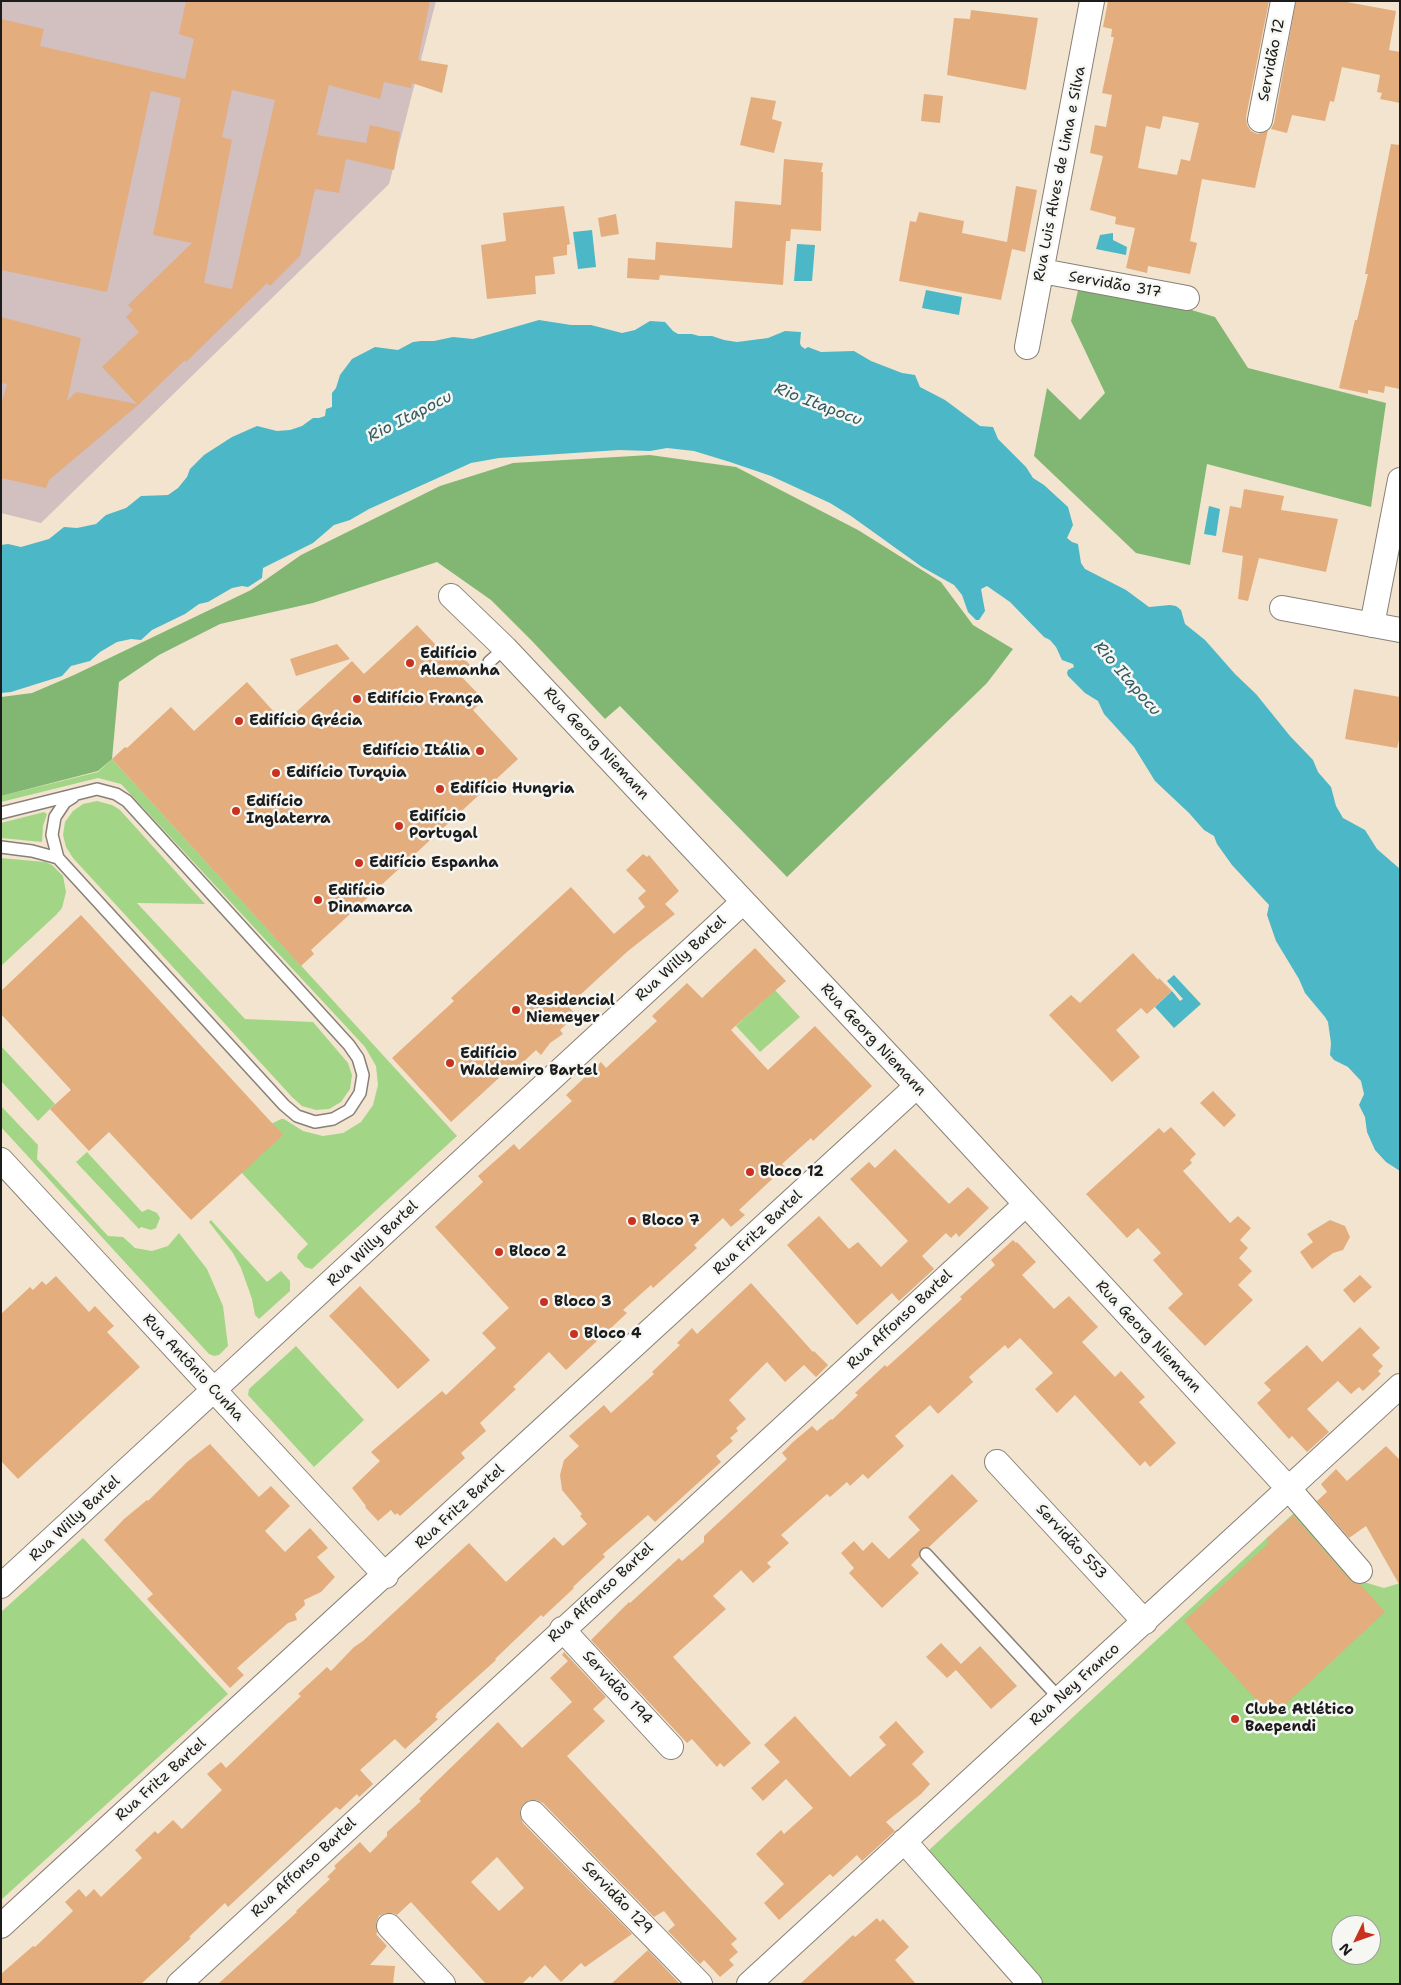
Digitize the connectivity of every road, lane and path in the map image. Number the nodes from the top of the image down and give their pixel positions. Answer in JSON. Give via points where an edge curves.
{"nodes":[{"id":1,"x":1092,"y":1,"type":"edge"},
{"id":2,"x":1283,"y":1,"type":"edge"},
{"id":3,"x":1260,"y":120,"type":"dead end"},
{"id":4,"x":1042,"y":272,"type":"junction"},
{"id":5,"x":1187,"y":298,"type":"dead end"},
{"id":6,"x":1027,"y":347,"type":"dead end"},
{"id":7,"x":1400,"y":480,"type":"edge"},
{"id":8,"x":451,"y":596,"type":"dead end"},
{"id":9,"x":1282,"y":608,"type":"dead end"},
{"id":10,"x":1372,"y":625,"type":"junction"},
{"id":11,"x":1400,"y":630,"type":"edge"},
{"id":12,"x":79,"y":793,"type":"junction"},
{"id":13,"x":1,"y":813,"type":"edge"},
{"id":14,"x":1,"y":848,"type":"edge"},
{"id":15,"x":58,"y":858,"type":"junction"},
{"id":16,"x":743,"y":902,"type":"junction"},
{"id":17,"x":917,"y":1086,"type":"junction"},
{"id":18,"x":1,"y":1160,"type":"edge"},
{"id":19,"x":1026,"y":1204,"type":"junction"},
{"id":20,"x":1400,"y":1386,"type":"edge"},
{"id":21,"x":214,"y":1390,"type":"junction"},
{"id":22,"x":997,"y":1462,"type":"dead end"},
{"id":23,"x":1289,"y":1489,"type":"junction"},
{"id":24,"x":926,"y":1554,"type":"dead end"},
{"id":25,"x":1360,"y":1571,"type":"dead end"},
{"id":26,"x":386,"y":1576,"type":"junction"},
{"id":27,"x":1,"y":1586,"type":"edge"},
{"id":28,"x":1145,"y":1622,"type":"junction"},
{"id":29,"x":562,"y":1629,"type":"junction"},
{"id":30,"x":1060,"y":1700,"type":"junction"},
{"id":31,"x":671,"y":1747,"type":"dead end"},
{"id":32,"x":533,"y":1813,"type":"dead end"},
{"id":33,"x":904,"y":1841,"type":"junction"},
{"id":34,"x":1,"y":1926,"type":"edge"},
{"id":35,"x":389,"y":1926,"type":"dead end"},
{"id":36,"x":178,"y":1984,"type":"edge"},
{"id":37,"x":443,"y":1984,"type":"edge"},
{"id":38,"x":700,"y":1984,"type":"edge"},
{"id":39,"x":749,"y":1984,"type":"edge"},
{"id":40,"x":1030,"y":1984,"type":"edge"}],
"edges":[{"from":1,"to":4,"type":"street","name":"Rua Luis Alves de Lima e Silva"},
{"from":2,"to":3,"type":"street","name":"Servidão 12"},
{"from":4,"to":5,"type":"street","name":"Servidão 317"},
{"from":4,"to":6,"type":"street","name":"Rua Luis Alves de Lima e Silva"},
{"from":7,"to":10,"type":"street"},
{"from":8,"to":16,"type":"street","name":"Rua Georg Niemann","via":[[497,655]]},
{"from":9,"to":10,"type":"street"},
{"from":10,"to":11,"type":"street"},
{"from":12,"to":13,"type":"lane"},
{"from":12,"to":15,"type":"lane","via":[[65,802],[55,817],[52,835]]},
{"from":12,"to":15,"type":"lane","via":[[97,789],[116,794],[127,802],[349,1045],[358,1058],[363,1075],[360,1094],[349,1110],[333,1120],[315,1122],[297,1116],[284,1105]]},
{"from":14,"to":15,"type":"lane","via":[[32,850]]},
{"from":16,"to":17,"type":"street","name":"Rua Georg Niemann"},
{"from":16,"to":21,"type":"street","name":"Rua Willy Bartel"},
{"from":17,"to":19,"type":"street","name":"Rua Georg Niemann"},
{"from":17,"to":26,"type":"street","name":"Rua Fritz Bartel"},
{"from":18,"to":21,"type":"street","name":"Rua Antônio Cunha"},
{"from":19,"to":23,"type":"street","name":"Rua Georg Niemann"},
{"from":19,"to":29,"type":"street","name":"Rua Affonso Bartel"},
{"from":20,"to":23,"type":"street","name":"Rua Ney Franco"},
{"from":21,"to":26,"type":"street","name":"Rua Antônio Cunha"},
{"from":21,"to":27,"type":"street","name":"Rua Willy Bartel"},
{"from":22,"to":28,"type":"street","name":"Servidão 553"},
{"from":23,"to":25,"type":"street","name":"Rua Georg Niemann"},
{"from":23,"to":28,"type":"street","name":"Rua Ney Franco"},
{"from":24,"to":30,"type":"lane"},
{"from":26,"to":34,"type":"street","name":"Rua Fritz Bartel"},
{"from":28,"to":30,"type":"street","name":"Rua Ney Franco"},
{"from":29,"to":31,"type":"street","name":"Servidão 194"},
{"from":29,"to":36,"type":"street","name":"Rua Affonso Bartel"},
{"from":30,"to":33,"type":"street","name":"Rua Ney Franco"},
{"from":32,"to":38,"type":"street","name":"Servidão 129"},
{"from":33,"to":39,"type":"street","name":"Rua Ney Franco"},
{"from":33,"to":40,"type":"street"},
{"from":35,"to":37,"type":"street"}]}
